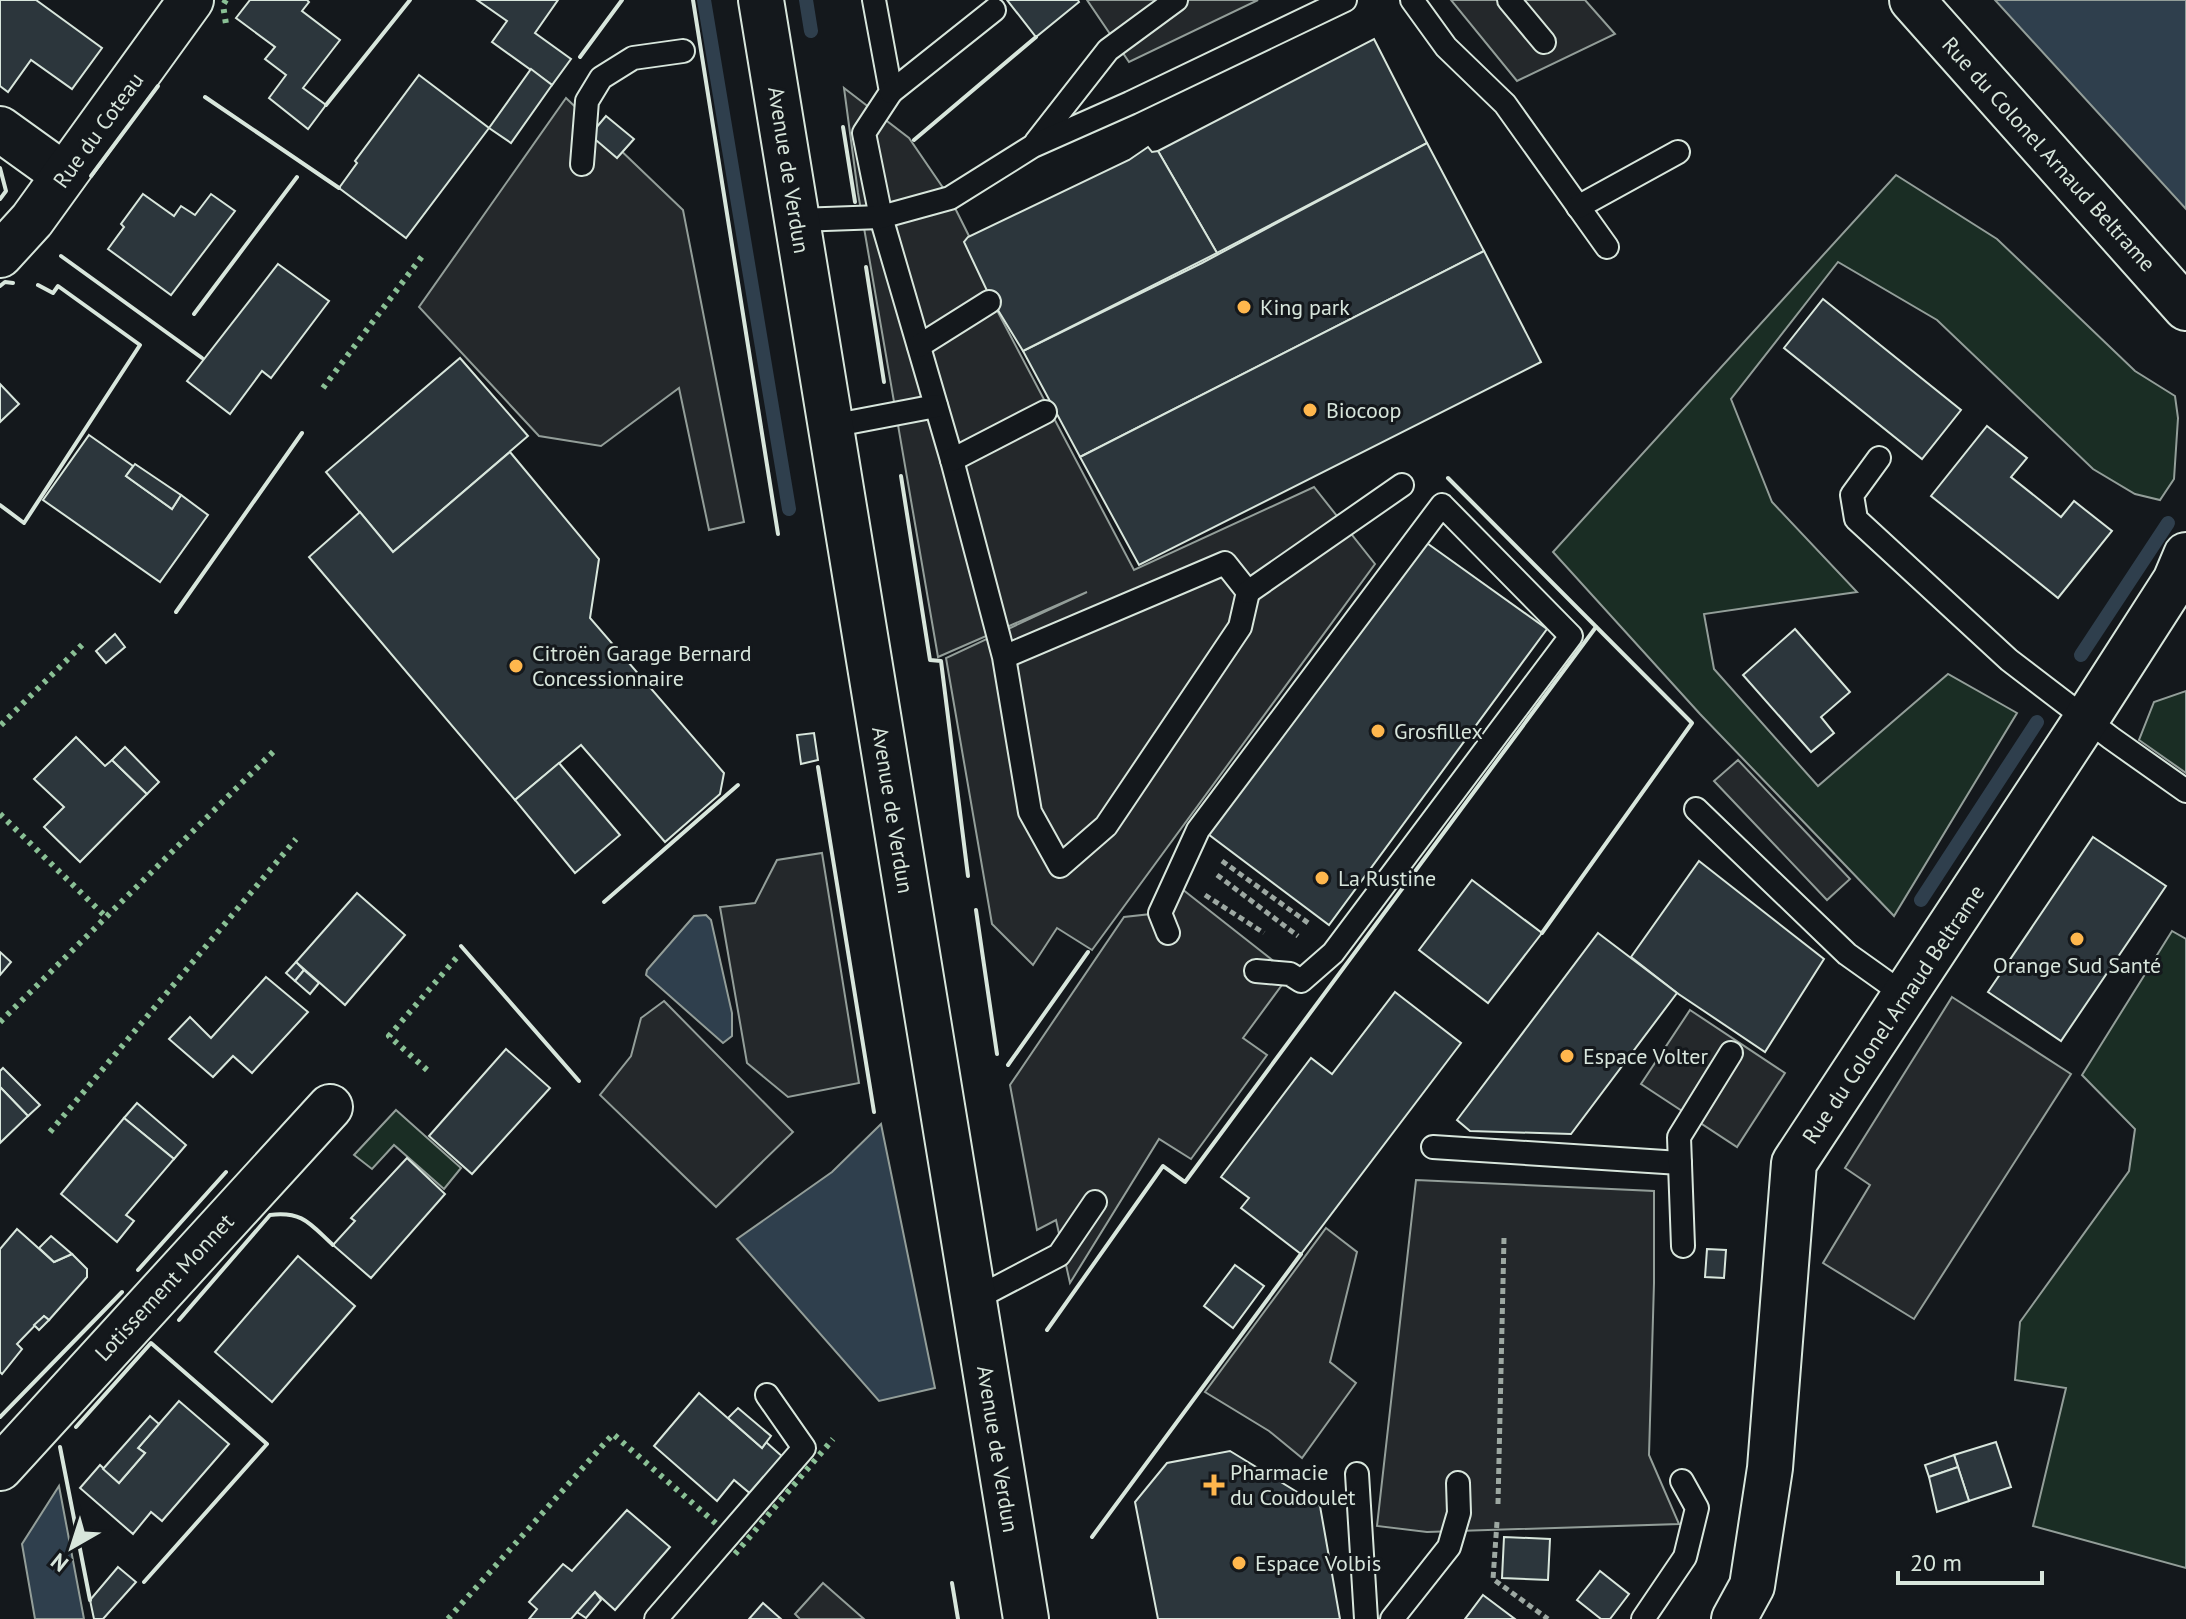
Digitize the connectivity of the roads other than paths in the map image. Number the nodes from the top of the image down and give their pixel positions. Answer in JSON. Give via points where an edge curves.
{"nodes":[{"id":1,"x":191,"y":0,"type":"edge"},
{"id":2,"x":761,"y":0,"type":"edge"},
{"id":3,"x":874,"y":0,"type":"edge"},
{"id":4,"x":1176,"y":0,"type":"edge"},
{"id":5,"x":1345,"y":0,"type":"edge"},
{"id":6,"x":1412,"y":0,"type":"edge"},
{"id":7,"x":1509,"y":0,"type":"edge"},
{"id":8,"x":1912,"y":0,"type":"edge"},
{"id":9,"x":994,"y":10,"type":"dead end"},
{"id":10,"x":1544,"y":42,"type":"dead end"},
{"id":11,"x":683,"y":51,"type":"dead end"},
{"id":12,"x":891,"y":92,"type":"junction"},
{"id":13,"x":0,"y":129,"type":"edge"},
{"id":14,"x":1033,"y":146,"type":"junction"},
{"id":15,"x":1678,"y":152,"type":"dead end"},
{"id":16,"x":582,"y":164,"type":"dead end"},
{"id":17,"x":64,"y":175,"type":"junction"},
{"id":18,"x":1578,"y":207,"type":"junction"},
{"id":19,"x":881,"y":217,"type":"junction"},
{"id":20,"x":798,"y":220,"type":"junction"},
{"id":21,"x":1607,"y":247,"type":"dead end"},
{"id":22,"x":0,"y":255,"type":"edge"},
{"id":23,"x":989,"y":302,"type":"dead end"},
{"id":24,"x":2186,"y":308,"type":"edge"},
{"id":25,"x":919,"y":346,"type":"junction"},
{"id":26,"x":936,"y":406,"type":"junction"},
{"id":27,"x":1045,"y":412,"type":"dead end"},
{"id":28,"x":831,"y":426,"type":"junction"},
{"id":29,"x":1879,"y":458,"type":"dead end"},
{"id":30,"x":952,"y":460,"type":"junction"},
{"id":31,"x":1402,"y":485,"type":"dead end"},
{"id":32,"x":2186,"y":555,"type":"edge"},
{"id":33,"x":1248,"y":592,"type":"junction"},
{"id":34,"x":1004,"y":657,"type":"junction"},
{"id":35,"x":2087,"y":718,"type":"junction"},
{"id":36,"x":2186,"y":791,"type":"edge"},
{"id":37,"x":1696,"y":809,"type":"dead end"},
{"id":38,"x":1168,"y":933,"type":"dead end"},
{"id":39,"x":1256,"y":971,"type":"dead end"},
{"id":40,"x":1906,"y":996,"type":"junction"},
{"id":41,"x":1731,"y":1053,"type":"dead end"},
{"id":42,"x":330,"y":1107,"type":"dead end"},
{"id":43,"x":1433,"y":1147,"type":"dead end"},
{"id":44,"x":1680,"y":1163,"type":"junction"},
{"id":45,"x":1095,"y":1202,"type":"dead end"},
{"id":46,"x":1683,"y":1246,"type":"dead end"},
{"id":47,"x":973,"y":1300,"type":"junction"},
{"id":48,"x":767,"y":1395,"type":"dead end"},
{"id":49,"x":0,"y":1468,"type":"edge"},
{"id":50,"x":1357,"y":1474,"type":"dead end"},
{"id":51,"x":1682,"y":1481,"type":"dead end"},
{"id":52,"x":1458,"y":1483,"type":"dead end"},
{"id":53,"x":656,"y":1619,"type":"edge"},
{"id":54,"x":1026,"y":1619,"type":"edge"},
{"id":55,"x":1366,"y":1619,"type":"edge"},
{"id":56,"x":1392,"y":1619,"type":"edge"},
{"id":57,"x":1643,"y":1619,"type":"edge"},
{"id":58,"x":1734,"y":1619,"type":"edge"}],
"edges":[{"from":1,"to":17,"type":"street","name":"Rue du Coteau"},
{"from":2,"to":20,"type":"street","name":"Avenue de Verdun"},
{"from":3,"to":12,"type":"lane"},
{"from":4,"to":14,"type":"lane","via":[[1108,50]]},
{"from":5,"to":14,"type":"lane"},
{"from":6,"to":18,"type":"lane","via":[[1446,47],[1505,104]]},
{"from":7,"to":10,"type":"lane"},
{"from":8,"to":24,"type":"street","name":"Rue du Colonel Arnaud Beltrame"},
{"from":9,"to":12,"type":"lane"},
{"from":11,"to":16,"type":"lane","via":[[633,58],[601,78],[587,101]]},
{"from":12,"to":19,"type":"lane","via":[[864,133]]},
{"from":13,"to":17,"type":"street"},
{"from":14,"to":19,"type":"lane","via":[[950,198]]},
{"from":15,"to":18,"type":"lane"},
{"from":17,"to":22,"type":"street","name":"Rue du Coteau"},
{"from":18,"to":21,"type":"lane"},
{"from":19,"to":20,"type":"lane"},
{"from":19,"to":25,"type":"lane"},
{"from":20,"to":28,"type":"street","name":"Avenue de Verdun"},
{"from":23,"to":25,"type":"lane"},
{"from":25,"to":26,"type":"lane"},
{"from":26,"to":28,"type":"lane"},
{"from":26,"to":30,"type":"lane"},
{"from":27,"to":30,"type":"lane"},
{"from":28,"to":47,"type":"street","name":"Avenue de Verdun"},
{"from":29,"to":35,"type":"lane","via":[[1852,495],[1856,519],[2009,660]]},
{"from":30,"to":34,"type":"lane"},
{"from":31,"to":33,"type":"lane"},
{"from":32,"to":35,"type":"street","name":"Rue du Colonel Arnaud Beltrame","via":[[2175,581]]},
{"from":33,"to":34,"type":"lane","via":[[1225,563]]},
{"from":33,"to":34,"type":"lane","via":[[1240,627],[1106,826],[1060,866],[1030,812]]},
{"from":35,"to":36,"type":"lane"},
{"from":35,"to":40,"type":"street","name":"Rue du Colonel Arnaud Beltrame"},
{"from":37,"to":40,"type":"lane","via":[[1847,954]]},
{"from":38,"to":39,"type":"lane","via":[[1160,913],[1198,830],[1442,505],[1571,636],[1333,953],[1301,981],[1290,974]]},
{"from":40,"to":58,"type":"street","name":"Rue du Colonel Arnaud Beltrame","via":[[1794,1163],[1770,1468],[1752,1586]]},
{"from":41,"to":44,"type":"lane","via":[[1679,1137]]},
{"from":42,"to":49,"type":"street","name":"Lotissement Monnet"},
{"from":43,"to":44,"type":"lane"},
{"from":44,"to":46,"type":"lane"},
{"from":45,"to":47,"type":"lane","via":[[1059,1255]]},
{"from":47,"to":54,"type":"street","name":"Avenue de Verdun"},
{"from":48,"to":53,"type":"lane","via":[[804,1448]]},
{"from":50,"to":55,"type":"lane"},
{"from":51,"to":57,"type":"lane","via":[[1697,1508],[1685,1557]]},
{"from":52,"to":56,"type":"lane","via":[[1459,1513],[1449,1547]]}]}
